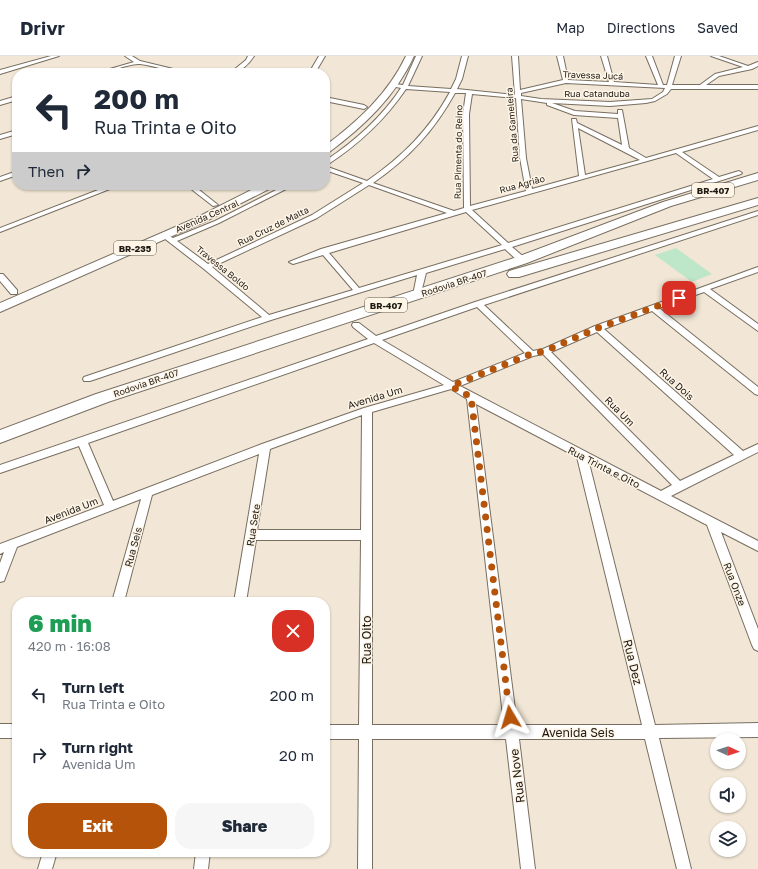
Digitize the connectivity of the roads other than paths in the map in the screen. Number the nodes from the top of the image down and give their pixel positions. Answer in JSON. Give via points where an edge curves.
{"nodes":[{"id":1,"x":56,"y":56,"type":"edge"},
{"id":2,"x":128,"y":56,"type":"edge"},
{"id":3,"x":242,"y":56,"type":"edge"},
{"id":4,"x":322,"y":56,"type":"edge"},
{"id":5,"x":410,"y":56,"type":"edge"},
{"id":6,"x":419,"y":56,"type":"edge"},
{"id":7,"x":464,"y":56,"type":"edge"},
{"id":8,"x":515,"y":56,"type":"edge"},
{"id":9,"x":560,"y":56,"type":"edge"},
{"id":10,"x":604,"y":56,"type":"edge"},
{"id":11,"x":649,"y":56,"type":"edge"},
{"id":12,"x":678,"y":56,"type":"edge"},
{"id":13,"x":714,"y":56,"type":"edge"},
{"id":14,"x":251,"y":57,"type":"edge"},
{"id":15,"x":138,"y":62,"type":"junction"},
{"id":16,"x":758,"y":64,"type":"edge"},
{"id":17,"x":396,"y":65,"type":"dead end"},
{"id":18,"x":748,"y":67,"type":"junction"},
{"id":19,"x":14,"y":68,"type":"edge"},
{"id":20,"x":117,"y":68,"type":"edge"},
{"id":21,"x":162,"y":68,"type":"edge"},
{"id":22,"x":240,"y":68,"type":"edge"},
{"id":23,"x":315,"y":68,"type":"edge"},
{"id":24,"x":12,"y":69,"type":"edge"},
{"id":25,"x":758,"y":70,"type":"edge"},
{"id":26,"x":0,"y":72,"type":"edge"},
{"id":27,"x":390,"y":77,"type":"junction"},
{"id":28,"x":400,"y":78,"type":"junction"},
{"id":29,"x":566,"y":82,"type":"junction"},
{"id":30,"x":612,"y":84,"type":"junction"},
{"id":31,"x":661,"y":86,"type":"junction"},
{"id":32,"x":702,"y":86,"type":"junction"},
{"id":33,"x":398,"y":87,"type":"junction"},
{"id":34,"x":669,"y":87,"type":"junction"},
{"id":35,"x":758,"y":87,"type":"edge"},
{"id":36,"x":454,"y":92,"type":"junction"},
{"id":37,"x":469,"y":93,"type":"junction"},
{"id":38,"x":519,"y":94,"type":"junction"},
{"id":39,"x":12,"y":99,"type":"edge"},
{"id":40,"x":330,"y":100,"type":"edge"},
{"id":41,"x":541,"y":101,"type":"junction"},
{"id":42,"x":573,"y":102,"type":"junction"},
{"id":43,"x":0,"y":103,"type":"edge"},
{"id":44,"x":619,"y":104,"type":"junction"},
{"id":45,"x":364,"y":107,"type":"junction"},
{"id":46,"x":574,"y":113,"type":"junction"},
{"id":47,"x":354,"y":116,"type":"dead end"},
{"id":48,"x":621,"y":116,"type":"junction"},
{"id":49,"x":575,"y":124,"type":"junction"},
{"id":50,"x":758,"y":128,"type":"edge"},
{"id":51,"x":12,"y":133,"type":"edge"},
{"id":52,"x":0,"y":137,"type":"edge"},
{"id":53,"x":330,"y":147,"type":"edge"},
{"id":54,"x":626,"y":148,"type":"junction"},
{"id":55,"x":678,"y":152,"type":"junction"},
{"id":56,"x":645,"y":160,"type":"junction"},
{"id":57,"x":330,"y":161,"type":"edge"},
{"id":58,"x":330,"y":170,"type":"edge"},
{"id":59,"x":739,"y":173,"type":"dead end"},
{"id":60,"x":12,"y":175,"type":"edge"},
{"id":61,"x":582,"y":177,"type":"junction"},
{"id":62,"x":756,"y":177,"type":"edge"},
{"id":63,"x":0,"y":179,"type":"edge"},
{"id":64,"x":718,"y":179,"type":"junction"},
{"id":65,"x":368,"y":184,"type":"junction"},
{"id":66,"x":104,"y":190,"type":"edge"},
{"id":67,"x":196,"y":190,"type":"edge"},
{"id":68,"x":244,"y":190,"type":"edge"},
{"id":69,"x":259,"y":190,"type":"edge"},
{"id":70,"x":281,"y":190,"type":"edge"},
{"id":71,"x":529,"y":192,"type":"junction"},
{"id":72,"x":758,"y":201,"type":"edge"},
{"id":73,"x":215,"y":205,"type":"junction"},
{"id":74,"x":466,"y":209,"type":"junction"},
{"id":75,"x":454,"y":213,"type":"junction"},
{"id":76,"x":758,"y":213,"type":"edge"},
{"id":77,"x":0,"y":230,"type":"edge"},
{"id":78,"x":168,"y":238,"type":"junction"},
{"id":79,"x":506,"y":246,"type":"junction"},
{"id":80,"x":324,"y":251,"type":"junction"},
{"id":81,"x":522,"y":260,"type":"junction"},
{"id":82,"x":293,"y":262,"type":"dead end"},
{"id":83,"x":207,"y":267,"type":"junction"},
{"id":84,"x":756,"y":271,"type":"edge"},
{"id":85,"x":422,"y":272,"type":"junction"},
{"id":86,"x":0,"y":276,"type":"edge"},
{"id":87,"x":705,"y":289,"type":"junction"},
{"id":88,"x":358,"y":291,"type":"junction"},
{"id":89,"x":14,"y":292,"type":"junction"},
{"id":90,"x":417,"y":295,"type":"junction"},
{"id":91,"x":0,"y":298,"type":"edge"},
{"id":92,"x":478,"y":304,"type":"junction"},
{"id":93,"x":0,"y":308,"type":"edge"},
{"id":94,"x":653,"y":308,"type":"junction"},
{"id":95,"x":268,"y":318,"type":"junction"},
{"id":96,"x":356,"y":325,"type":"junction"},
{"id":97,"x":598,"y":328,"type":"junction"},
{"id":98,"x":758,"y":328,"type":"edge"},
{"id":99,"x":374,"y":339,"type":"junction"},
{"id":100,"x":545,"y":351,"type":"junction"},
{"id":101,"x":531,"y":354,"type":"junction"},
{"id":102,"x":87,"y":379,"type":"dead end"},
{"id":103,"x":451,"y":386,"type":"junction"},
{"id":104,"x":758,"y":392,"type":"edge"},
{"id":105,"x":471,"y":397,"type":"junction"},
{"id":106,"x":367,"y":410,"type":"junction"},
{"id":107,"x":0,"y":437,"type":"edge"},
{"id":108,"x":82,"y":441,"type":"junction"},
{"id":109,"x":0,"y":447,"type":"edge"},
{"id":110,"x":265,"y":447,"type":"junction"},
{"id":111,"x":758,"y":448,"type":"edge"},
{"id":112,"x":582,"y":455,"type":"junction"},
{"id":113,"x":742,"y":456,"type":"junction"},
{"id":114,"x":0,"y":469,"type":"edge"},
{"id":115,"x":679,"y":486,"type":"junction"},
{"id":116,"x":148,"y":492,"type":"junction"},
{"id":117,"x":661,"y":496,"type":"junction"},
{"id":118,"x":110,"y":506,"type":"junction"},
{"id":119,"x":712,"y":523,"type":"junction"},
{"id":120,"x":251,"y":535,"type":"junction"},
{"id":121,"x":367,"y":535,"type":"junction"},
{"id":122,"x":13,"y":544,"type":"junction"},
{"id":123,"x":758,"y":546,"type":"edge"},
{"id":124,"x":0,"y":549,"type":"edge"},
{"id":125,"x":0,"y":577,"type":"edge"},
{"id":126,"x":119,"y":597,"type":"edge"},
{"id":127,"x":241,"y":597,"type":"edge"},
{"id":128,"x":758,"y":645,"type":"edge"},
{"id":129,"x":758,"y":730,"type":"edge"},
{"id":130,"x":0,"y":731,"type":"edge"},
{"id":131,"x":12,"y":731,"type":"edge"},
{"id":132,"x":330,"y":732,"type":"edge"},
{"id":133,"x":366,"y":732,"type":"junction"},
{"id":134,"x":511,"y":732,"type":"junction"},
{"id":135,"x":650,"y":732,"type":"junction"},
{"id":136,"x":49,"y":857,"type":"edge"},
{"id":137,"x":202,"y":857,"type":"edge"},
{"id":138,"x":45,"y":869,"type":"edge"},
{"id":139,"x":201,"y":869,"type":"edge"},
{"id":140,"x":365,"y":869,"type":"edge"},
{"id":141,"x":528,"y":869,"type":"edge"},
{"id":142,"x":684,"y":869,"type":"edge"}],
"edges":[{"from":1,"to":19,"type":"street"},
{"from":2,"to":15,"type":"street"},
{"from":3,"to":14,"type":"street"},
{"from":4,"to":23,"type":"street"},
{"from":5,"to":28,"type":"main road"},
{"from":6,"to":33,"type":"street","via":[[412,74]]},
{"from":7,"to":36,"type":"street","name":"Rua Cruz de Malta"},
{"from":8,"to":38,"type":"street","name":"Rua da Gameleira"},
{"from":9,"to":29,"type":"street"},
{"from":10,"to":30,"type":"street"},
{"from":11,"to":31,"type":"street"},
{"from":12,"to":34,"type":"street"},
{"from":13,"to":18,"type":"street"},
{"from":14,"to":22,"type":"street"},
{"from":15,"to":20,"type":"street"},
{"from":15,"to":21,"type":"street"},
{"from":16,"to":18,"type":"street"},
{"from":17,"to":27,"type":"main road"},
{"from":18,"to":25,"type":"street"},
{"from":18,"to":32,"type":"street","via":[[717,75]]},
{"from":24,"to":26,"type":"street"},
{"from":27,"to":28,"type":"main road"},
{"from":27,"to":45,"type":"main road"},
{"from":28,"to":33,"type":"main road"},
{"from":29,"to":30,"type":"street","name":"Travessa Jucá"},
{"from":29,"to":38,"type":"street","name":"Travessa Jucá"},
{"from":30,"to":31,"type":"street","name":"Travessa Jucá"},
{"from":31,"to":34,"type":"street","name":"Travessa Jucá"},
{"from":32,"to":34,"type":"street","name":"Travessa Jucá"},
{"from":32,"to":35,"type":"street","name":"Travessa Jucá"},
{"from":33,"to":36,"type":"street","name":"Travessa Jucá"},
{"from":33,"to":53,"type":"main road"},
{"from":33,"to":57,"type":"street","via":[[397,99],[388,111]]},
{"from":34,"to":44,"type":"street","name":"Rua Catanduba","via":[[665,93],[653,100]]},
{"from":36,"to":37,"type":"street","name":"Travessa Jucá"},
{"from":36,"to":65,"type":"street","name":"Rua Cruz de Malta","via":[[435,122],[416,144]]},
{"from":37,"to":38,"type":"street","name":"Travessa Jucá"},
{"from":37,"to":74,"type":"street","name":"Rua Pimenta do Reino","via":[[466,121]]},
{"from":38,"to":41,"type":"street","name":"Rua Catanduba"},
{"from":38,"to":71,"type":"street","name":"Rua da Gameleira","via":[[523,158]]},
{"from":39,"to":43,"type":"street"},
{"from":40,"to":45,"type":"street"},
{"from":41,"to":42,"type":"street","name":"Rua Catanduba"},
{"from":41,"to":46,"type":"street"},
{"from":42,"to":44,"type":"street","name":"Rua Catanduba"},
{"from":42,"to":46,"type":"street"},
{"from":44,"to":48,"type":"street"},
{"from":45,"to":47,"type":"main road"},
{"from":46,"to":48,"type":"street"},
{"from":46,"to":49,"type":"street"},
{"from":48,"to":54,"type":"street"},
{"from":49,"to":54,"type":"street"},
{"from":49,"to":61,"type":"street"},
{"from":50,"to":55,"type":"street","name":"Rua Agrião"},
{"from":51,"to":52,"type":"street"},
{"from":54,"to":56,"type":"street"},
{"from":55,"to":56,"type":"street","name":"Rua Agrião"},
{"from":55,"to":64,"type":"street"},
{"from":56,"to":61,"type":"street","name":"Rua Agrião"},
{"from":58,"to":65,"type":"street"},
{"from":59,"to":64,"type":"street"},
{"from":60,"to":63,"type":"street"},
{"from":61,"to":71,"type":"street","name":"Rua Agrião"},
{"from":62,"to":81,"type":"highway","name":"Rodovia BR-407","number":"BR-407","via":[[668,204]]},
{"from":64,"to":79,"type":"street"},
{"from":65,"to":75,"type":"street"},
{"from":65,"to":83,"type":"street","name":"Rua Cruz de Malta","via":[[292,229]]},
{"from":66,"to":77,"type":"street"},
{"from":67,"to":73,"type":"street"},
{"from":68,"to":73,"type":"main road","name":"BR-235","number":"BR-235"},
{"from":69,"to":78,"type":"main road","name":"BR-235","number":"BR-235"},
{"from":70,"to":78,"type":"street","name":"Avenida Central","via":[[216,222]]},
{"from":71,"to":74,"type":"street","name":"Rua Agrião"},
{"from":72,"to":96,"type":"highway","name":"Rodovia BR-407","number":"BR-407","via":[[534,268]]},
{"from":73,"to":89,"type":"main road","name":"BR-235","number":"BR-235"},
{"from":74,"to":75,"type":"street","name":"Rua Agrião"},
{"from":74,"to":79,"type":"street","name":"Rua Pimenta do Reino"},
{"from":75,"to":80,"type":"street","name":"Rua Agrião"},
{"from":76,"to":92,"type":"street"},
{"from":78,"to":83,"type":"street","name":"Travessa Boldo"},
{"from":78,"to":93,"type":"main road","name":"BR-235","number":"BR-235"},
{"from":79,"to":81,"type":"street","name":"Rua Pimenta do Reino"},
{"from":79,"to":85,"type":"street"},
{"from":80,"to":82,"type":"street","name":"Rua Agrião"},
{"from":80,"to":88,"type":"street"},
{"from":81,"to":90,"type":"highway","name":"Rodovia BR-407","number":"BR-407"},
{"from":83,"to":95,"type":"street","name":"Travessa Boldo"},
{"from":84,"to":87,"type":"street","name":"Avenida Um"},
{"from":85,"to":88,"type":"street"},
{"from":85,"to":90,"type":"street"},
{"from":86,"to":89,"type":"street"},
{"from":87,"to":94,"type":"street","name":"Avenida Um"},
{"from":87,"to":98,"type":"street"},
{"from":88,"to":95,"type":"street"},
{"from":89,"to":91,"type":"main road","name":"BR-235","number":"BR-235"},
{"from":90,"to":107,"type":"highway","name":"Rodovia BR-407","number":"BR-407","via":[[102,398]]},
{"from":92,"to":99,"type":"street"},
{"from":92,"to":101,"type":"street"},
{"from":94,"to":97,"type":"street","name":"Avenida Um"},
{"from":94,"to":104,"type":"street"},
{"from":95,"to":102,"type":"street"},
{"from":96,"to":99,"type":"street","name":"Rua Trinta e Oito"},
{"from":96,"to":109,"type":"highway","number":"BR-407","via":[[160,387]]},
{"from":97,"to":100,"type":"street","name":"Avenida Um"},
{"from":97,"to":113,"type":"street","name":"Rua Dois"},
{"from":99,"to":103,"type":"street","name":"Rua Trinta e Oito"},
{"from":99,"to":108,"type":"street"},
{"from":100,"to":101,"type":"street","name":"Avenida Um"},
{"from":100,"to":115,"type":"street","name":"Rua Um"},
{"from":101,"to":103,"type":"street","name":"Avenida Um"},
{"from":103,"to":105,"type":"street","name":"Rua Trinta e Oito"},
{"from":103,"to":106,"type":"street","name":"Avenida Um"},
{"from":105,"to":112,"type":"street","name":"Rua Trinta e Oito"},
{"from":105,"to":134,"type":"street","name":"Rua Nove"},
{"from":106,"to":110,"type":"street","name":"Avenida Um"},
{"from":106,"to":121,"type":"street","name":"Rua Oito"},
{"from":108,"to":114,"type":"street"},
{"from":108,"to":118,"type":"street"},
{"from":110,"to":116,"type":"street","name":"Avenida Um"},
{"from":110,"to":120,"type":"street","name":"Rua Sete"},
{"from":111,"to":113,"type":"street"},
{"from":112,"to":117,"type":"street","name":"Rua Trinta e Oito"},
{"from":112,"to":135,"type":"street","name":"Rua Dez"},
{"from":113,"to":115,"type":"street"},
{"from":115,"to":117,"type":"street"},
{"from":116,"to":118,"type":"street","name":"Avenida Um"},
{"from":116,"to":126,"type":"street","name":"Rua Seis"},
{"from":117,"to":119,"type":"street","name":"Rua Trinta e Oito"},
{"from":118,"to":122,"type":"street","name":"Avenida Um"},
{"from":119,"to":123,"type":"street","name":"Rua Trinta e Oito"},
{"from":119,"to":128,"type":"street","name":"Rua Onze"},
{"from":120,"to":121,"type":"street"},
{"from":120,"to":127,"type":"street","name":"Rua Sete"},
{"from":121,"to":133,"type":"street","name":"Rua Oito"},
{"from":122,"to":124,"type":"street","name":"Avenida Um"},
{"from":122,"to":125,"type":"street"},
{"from":129,"to":135,"type":"street","name":"Avenida Seis"},
{"from":130,"to":131,"type":"street"},
{"from":132,"to":133,"type":"street","name":"Avenida Seis"},
{"from":133,"to":134,"type":"street","name":"Avenida Seis"},
{"from":133,"to":140,"type":"street","name":"Rua Oito"},
{"from":134,"to":135,"type":"street","name":"Avenida Seis"},
{"from":134,"to":141,"type":"street","name":"Rua Nove"},
{"from":135,"to":142,"type":"street","name":"Rua Dez"},
{"from":136,"to":138,"type":"street"},
{"from":137,"to":139,"type":"street"}]}
